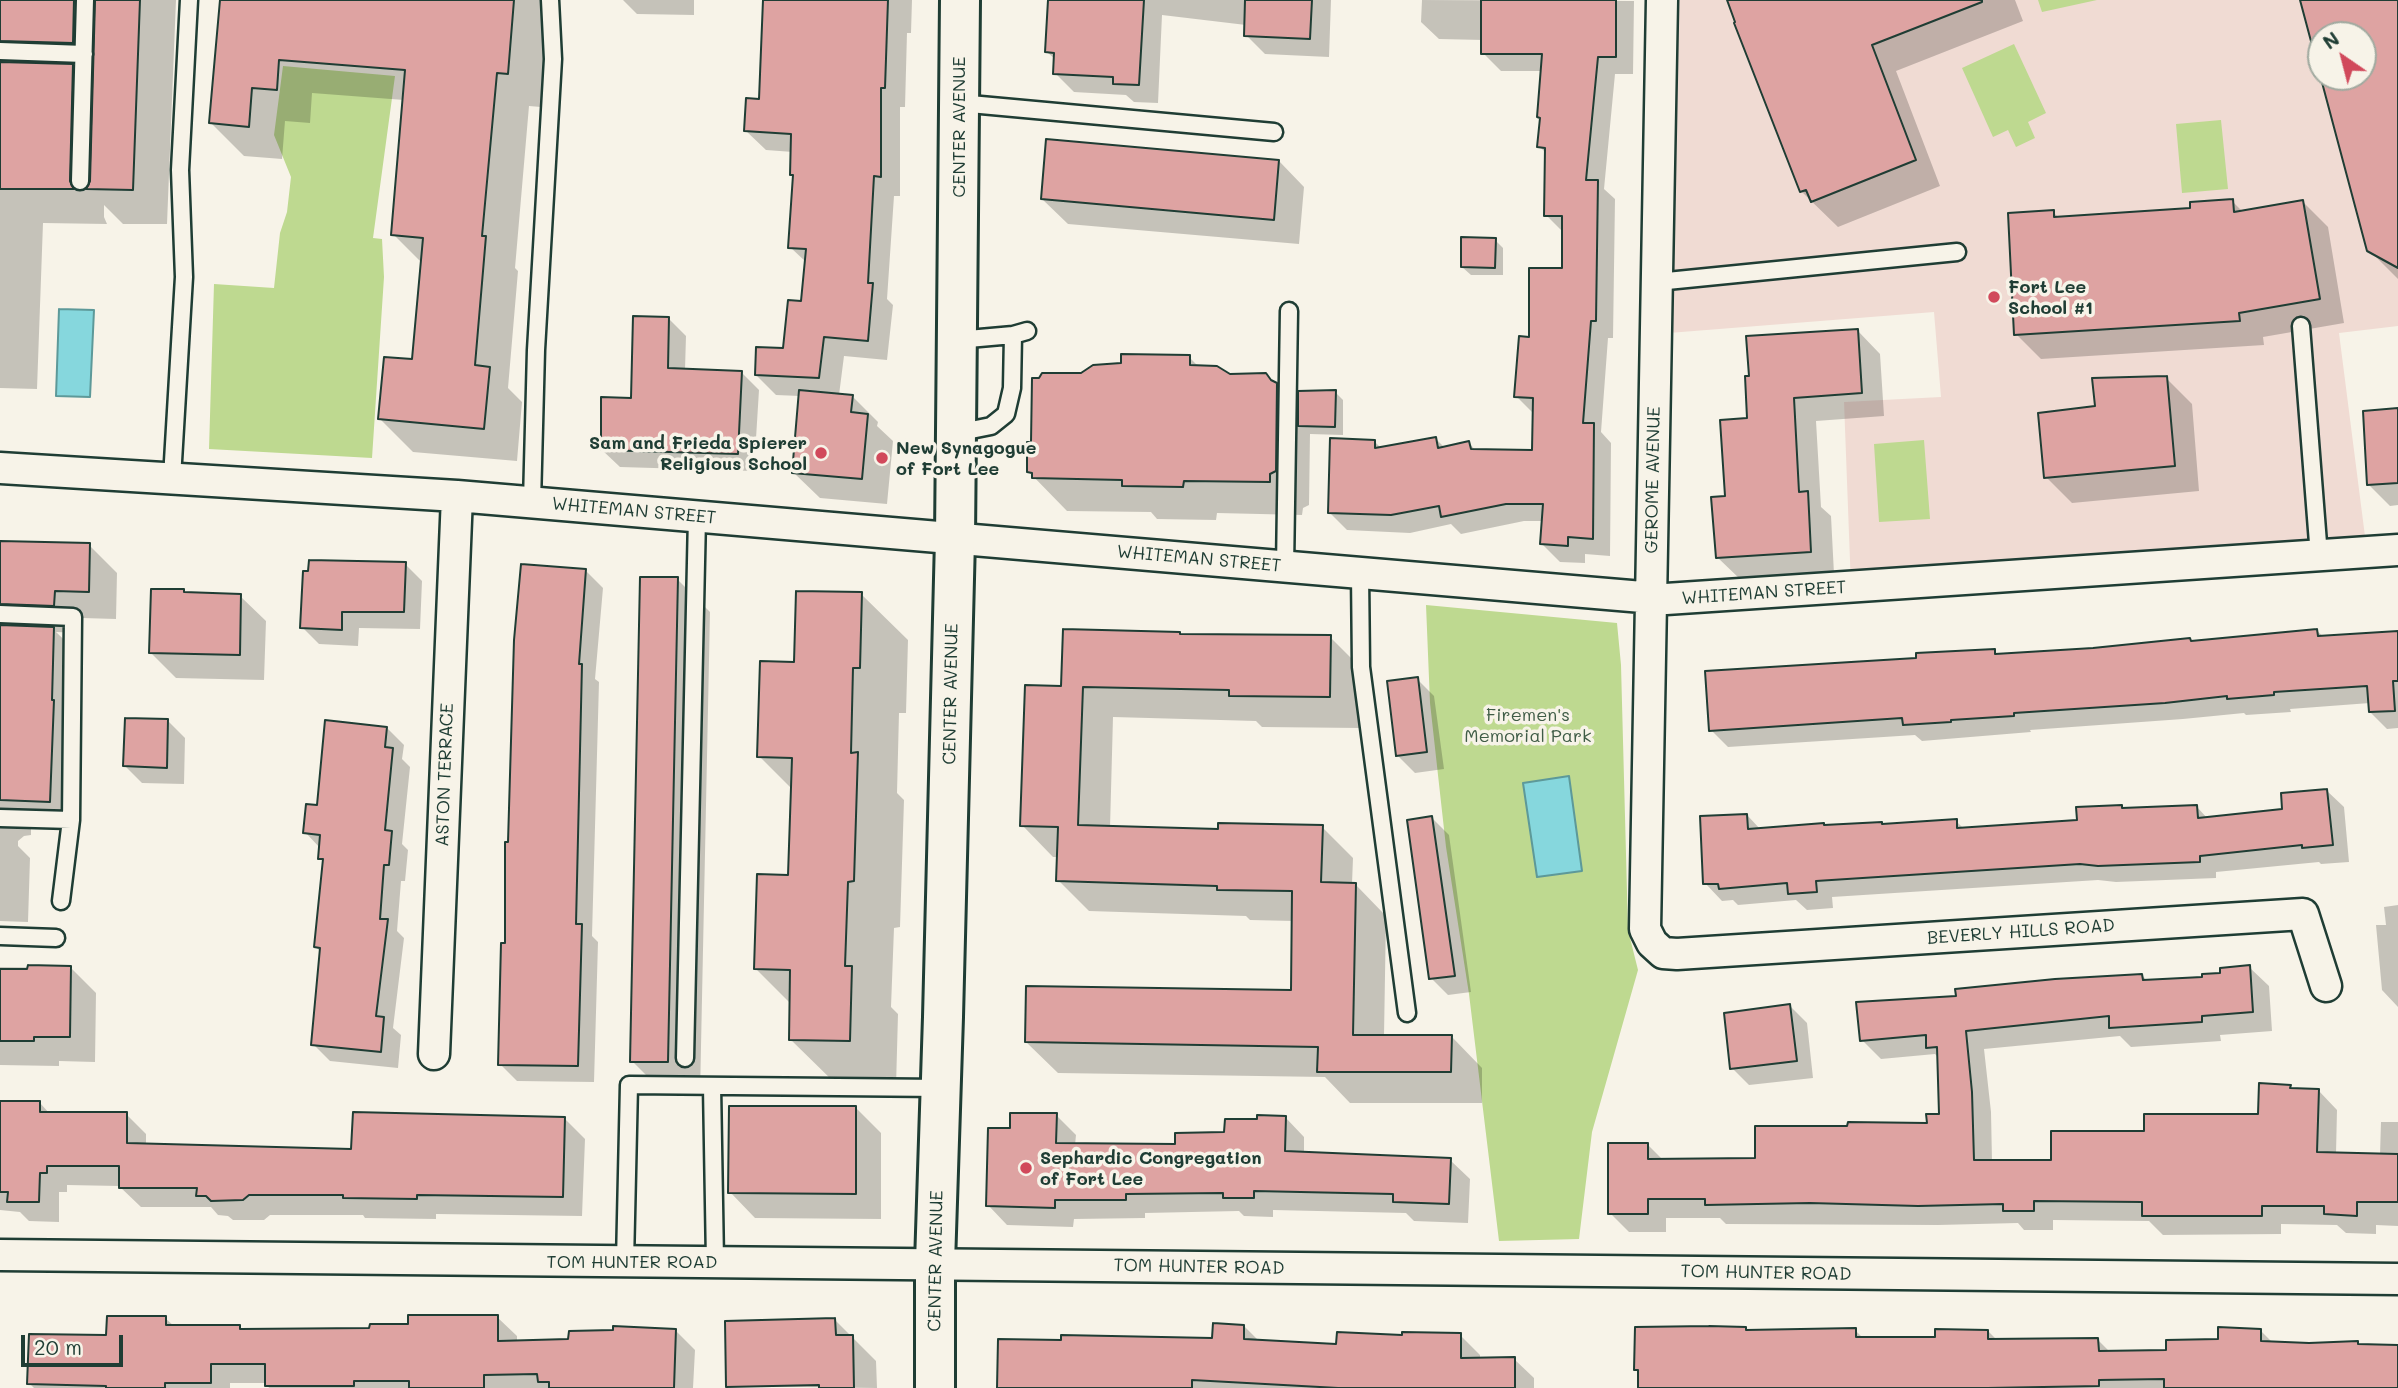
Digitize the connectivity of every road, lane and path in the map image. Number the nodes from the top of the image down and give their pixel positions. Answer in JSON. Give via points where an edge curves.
{"nodes":[{"id":1,"x":85,"y":0,"type":"edge"},
{"id":2,"x":189,"y":0,"type":"edge"},
{"id":3,"x":550,"y":0,"type":"edge"},
{"id":4,"x":960,"y":0,"type":"edge"},
{"id":5,"x":1662,"y":0,"type":"edge"},
{"id":6,"x":0,"y":51,"type":"edge"},
{"id":7,"x":84,"y":54,"type":"junction"},
{"id":8,"x":959,"y":103,"type":"junction"},
{"id":9,"x":1274,"y":132,"type":"dead end"},
{"id":10,"x":80,"y":181,"type":"dead end"},
{"id":11,"x":1958,"y":252,"type":"dead end"},
{"id":12,"x":1657,"y":282,"type":"junction"},
{"id":13,"x":1289,"y":311,"type":"dead end"},
{"id":14,"x":2301,"y":326,"type":"dead end"},
{"id":15,"x":957,"y":340,"type":"junction"},
{"id":16,"x":956,"y":433,"type":"junction"},
{"id":17,"x":0,"y":468,"type":"edge"},
{"id":18,"x":172,"y":478,"type":"junction"},
{"id":19,"x":457,"y":496,"type":"junction"},
{"id":20,"x":532,"y":502,"type":"junction"},
{"id":21,"x":697,"y":517,"type":"junction"},
{"id":22,"x":955,"y":539,"type":"junction"},
{"id":23,"x":2398,"y":550,"type":"edge"},
{"id":24,"x":2319,"y":556,"type":"junction"},
{"id":25,"x":1285,"y":567,"type":"junction"},
{"id":26,"x":1360,"y":573,"type":"junction"},
{"id":27,"x":1651,"y":598,"type":"junction"},
{"id":28,"x":0,"y":614,"type":"edge"},
{"id":29,"x":0,"y":818,"type":"edge"},
{"id":30,"x":71,"y":820,"type":"junction"},
{"id":31,"x":61,"y":901,"type":"dead end"},
{"id":32,"x":0,"y":936,"type":"edge"},
{"id":33,"x":56,"y":938,"type":"dead end"},
{"id":34,"x":1663,"y":953,"type":"joint"},
{"id":35,"x":2326,"y":986,"type":"dead end"},
{"id":36,"x":1407,"y":1013,"type":"dead end"},
{"id":37,"x":434,"y":1054,"type":"dead end"},
{"id":38,"x":685,"y":1058,"type":"dead end"},
{"id":39,"x":712,"y":1086,"type":"junction"},
{"id":40,"x":941,"y":1088,"type":"junction"},
{"id":41,"x":0,"y":1255,"type":"edge"},
{"id":42,"x":625,"y":1262,"type":"junction"},
{"id":43,"x":715,"y":1262,"type":"junction"},
{"id":44,"x":934,"y":1263,"type":"junction"},
{"id":45,"x":2398,"y":1279,"type":"edge"},
{"id":46,"x":935,"y":1388,"type":"edge"}],
"edges":[{"from":1,"to":7,"type":"lane"},
{"from":2,"to":18,"type":"lane","via":[[180,170],[184,277]]},
{"from":3,"to":20,"type":"lane","via":[[553,59]]},
{"from":4,"to":8,"type":"main road","name":"CENTER AVENUE"},
{"from":5,"to":12,"type":"street","name":"GEROME AVENUE"},
{"from":6,"to":7,"type":"lane"},
{"from":7,"to":10,"type":"lane"},
{"from":8,"to":9,"type":"lane"},
{"from":8,"to":15,"type":"main road","name":"CENTER AVENUE"},
{"from":11,"to":12,"type":"lane"},
{"from":12,"to":27,"type":"street","name":"GEROME AVENUE"},
{"from":13,"to":25,"type":"lane"},
{"from":14,"to":24,"type":"lane"},
{"from":15,"to":16,"type":"main road","name":"CENTER AVENUE"},
{"from":15,"to":16,"type":"lane","via":[[1020,333],[1006,414],[991,426]]},
{"from":16,"to":22,"type":"main road","name":"CENTER AVENUE"},
{"from":17,"to":18,"type":"street","name":"WHITEMAN STREET"},
{"from":18,"to":19,"type":"street","name":"WHITEMAN STREET"},
{"from":19,"to":20,"type":"street","name":"WHITEMAN STREET"},
{"from":19,"to":37,"type":"street","name":"ASTON TERRACE"},
{"from":20,"to":21,"type":"street","name":"WHITEMAN STREET"},
{"from":21,"to":22,"type":"street","name":"WHITEMAN STREET"},
{"from":21,"to":38,"type":"lane"},
{"from":22,"to":25,"type":"street","name":"WHITEMAN STREET"},
{"from":22,"to":40,"type":"main road","name":"CENTER AVENUE"},
{"from":23,"to":24,"type":"street","name":"WHITEMAN STREET"},
{"from":24,"to":27,"type":"street","name":"WHITEMAN STREET"},
{"from":25,"to":26,"type":"street","name":"WHITEMAN STREET"},
{"from":26,"to":27,"type":"street","name":"WHITEMAN STREET"},
{"from":26,"to":36,"type":"lane","via":[[1361,667]]},
{"from":27,"to":34,"type":"street","name":"GEROME AVENUE","via":[[1644,929]]},
{"from":28,"to":30,"type":"lane","via":[[73,617]]},
{"from":29,"to":30,"type":"lane"},
{"from":30,"to":31,"type":"lane"},
{"from":32,"to":33,"type":"lane"},
{"from":34,"to":35,"type":"street","name":"BEVERLY HILLS ROAD","via":[[2303,914]]},
{"from":39,"to":40,"type":"lane"},
{"from":39,"to":42,"type":"lane","via":[[629,1085]]},
{"from":39,"to":43,"type":"lane"},
{"from":40,"to":44,"type":"main road","name":"CENTER AVENUE"},
{"from":41,"to":42,"type":"street","name":"TOM HUNTER ROAD"},
{"from":42,"to":43,"type":"street","name":"TOM HUNTER ROAD"},
{"from":43,"to":44,"type":"street","name":"TOM HUNTER ROAD"},
{"from":44,"to":45,"type":"street","name":"TOM HUNTER ROAD"},
{"from":44,"to":46,"type":"main road","name":"CENTER AVENUE"}]}
